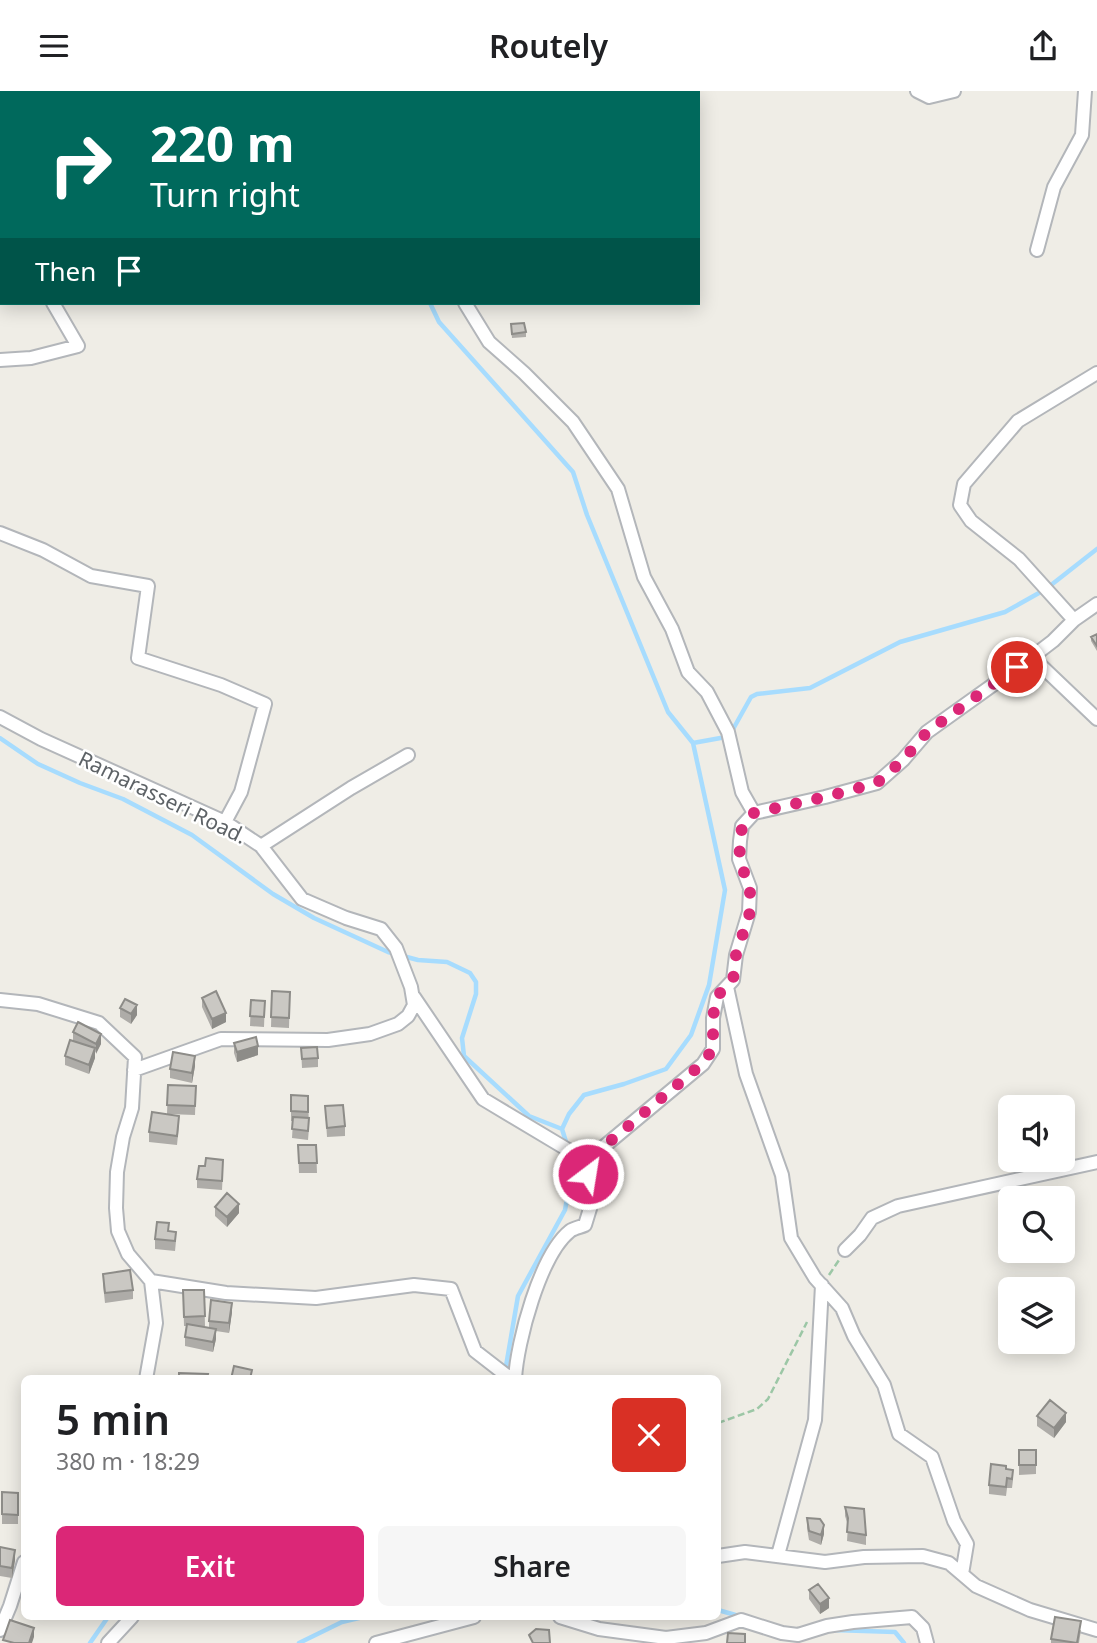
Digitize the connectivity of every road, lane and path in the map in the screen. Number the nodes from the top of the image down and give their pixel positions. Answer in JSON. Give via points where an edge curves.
{"nodes":[{"id":1,"x":917,"y":91,"type":"edge"},
{"id":2,"x":954,"y":91,"type":"edge"},
{"id":3,"x":1085,"y":91,"type":"edge"},
{"id":4,"x":1037,"y":250,"type":"dead end"},
{"id":5,"x":54,"y":305,"type":"edge"},
{"id":6,"x":466,"y":305,"type":"edge"},
{"id":7,"x":0,"y":360,"type":"edge"},
{"id":8,"x":1097,"y":373,"type":"edge"},
{"id":9,"x":0,"y":533,"type":"edge"},
{"id":10,"x":1097,"y":604,"type":"edge"},
{"id":11,"x":1074,"y":619,"type":"junction"},
{"id":12,"x":1032,"y":657,"type":"junction"},
{"id":13,"x":0,"y":717,"type":"edge"},
{"id":14,"x":1097,"y":719,"type":"edge"},
{"id":15,"x":408,"y":755,"type":"dead end"},
{"id":16,"x":754,"y":813,"type":"junction"},
{"id":17,"x":225,"y":822,"type":"junction"},
{"id":18,"x":261,"y":846,"type":"junction"},
{"id":19,"x":727,"y":987,"type":"junction"},
{"id":20,"x":414,"y":997,"type":"junction"},
{"id":21,"x":0,"y":1000,"type":"edge"},
{"id":22,"x":134,"y":1070,"type":"junction"},
{"id":23,"x":1097,"y":1162,"type":"edge"},
{"id":24,"x":590,"y":1163,"type":"junction"},
{"id":25,"x":845,"y":1250,"type":"joint"},
{"id":26,"x":151,"y":1281,"type":"junction"},
{"id":27,"x":822,"y":1285,"type":"junction"},
{"id":28,"x":809,"y":1318,"type":"dead end"},
{"id":29,"x":147,"y":1375,"type":"edge"},
{"id":30,"x":508,"y":1375,"type":"edge"},
{"id":31,"x":514,"y":1375,"type":"edge"},
{"id":32,"x":721,"y":1422,"type":"edge"},
{"id":33,"x":778,"y":1555,"type":"junction"},
{"id":34,"x":721,"y":1556,"type":"edge"},
{"id":35,"x":21,"y":1571,"type":"edge"},
{"id":36,"x":962,"y":1574,"type":"junction"},
{"id":37,"x":129,"y":1620,"type":"edge"},
{"id":38,"x":463,"y":1620,"type":"edge"},
{"id":39,"x":570,"y":1620,"type":"edge"},
{"id":40,"x":0,"y":1630,"type":"edge"},
{"id":41,"x":1097,"y":1630,"type":"edge"},
{"id":42,"x":108,"y":1643,"type":"edge"},
{"id":43,"x":376,"y":1643,"type":"edge"},
{"id":44,"x":927,"y":1643,"type":"edge"}],
"edges":[{"from":1,"to":2,"type":"street","via":[[929,97]]},
{"from":3,"to":4,"type":"street","via":[[1082,135],[1054,187]]},
{"from":5,"to":7,"type":"street","via":[[78,346],[31,358]]},
{"from":6,"to":16,"type":"street","via":[[489,342],[573,422],[619,493],[643,577],[672,629],[688,672],[707,692],[729,736],[742,792]]},
{"from":8,"to":11,"type":"street","via":[[1018,421],[964,484],[960,505],[971,521],[1019,559]]},
{"from":9,"to":17,"type":"street","via":[[91,576],[148,586],[138,658],[265,703],[241,792]]},
{"from":10,"to":11,"type":"street"},
{"from":11,"to":12,"type":"street"},
{"from":12,"to":14,"type":"street"},
{"from":12,"to":16,"type":"street","via":[[927,732],[877,783]]},
{"from":13,"to":17,"type":"street","name":"Ramarasseri Road."},
{"from":15,"to":18,"type":"street"},
{"from":16,"to":19,"type":"street","via":[[742,826],[739,859],[750,888],[750,912],[733,980]]},
{"from":17,"to":18,"type":"street","name":"Ramarasseri Road."},
{"from":18,"to":20,"type":"street","name":"Ramarasseri Road.","via":[[302,899],[381,929],[396,948]]},
{"from":19,"to":24,"type":"street","via":[[716,997],[713,1049],[703,1063]]},
{"from":19,"to":27,"type":"street","via":[[746,1074],[782,1175],[791,1238]]},
{"from":20,"to":22,"type":"street","via":[[404,1020],[370,1034],[328,1040],[221,1039]]},
{"from":20,"to":24,"type":"street","name":"Ramarasseri Road.","via":[[483,1099]]},
{"from":21,"to":22,"type":"street","via":[[38,1004],[99,1023],[135,1057]]},
{"from":22,"to":26,"type":"street","via":[[132,1108],[117,1172],[117,1220],[128,1254]]},
{"from":23,"to":25,"type":"street","via":[[898,1206],[872,1218]]},
{"from":24,"to":31,"type":"street","via":[[588,1174],[595,1198],[585,1225],[567,1235],[535,1289]]},
{"from":25,"to":27,"type":"path"},
{"from":26,"to":29,"type":"street","via":[[156,1323]]},
{"from":26,"to":30,"type":"street","via":[[226,1293],[316,1298],[414,1285],[451,1289],[475,1351]]},
{"from":27,"to":33,"type":"street","via":[[815,1420]]},
{"from":27,"to":36,"type":"street","via":[[842,1308],[884,1385],[899,1434],[932,1457],[967,1544]]},
{"from":28,"to":32,"type":"path","via":[[768,1399],[757,1409]]},
{"from":33,"to":34,"type":"street"},
{"from":33,"to":36,"type":"street","via":[[825,1562],[923,1556],[949,1563]]},
{"from":35,"to":40,"type":"street"},
{"from":36,"to":41,"type":"street","via":[[976,1586],[1030,1610]]},
{"from":37,"to":42,"type":"street"},
{"from":38,"to":43,"type":"street"},
{"from":39,"to":44,"type":"street","via":[[599,1629],[666,1638],[706,1633],[741,1620],[798,1635],[853,1622],[912,1617],[923,1627]]}]}
